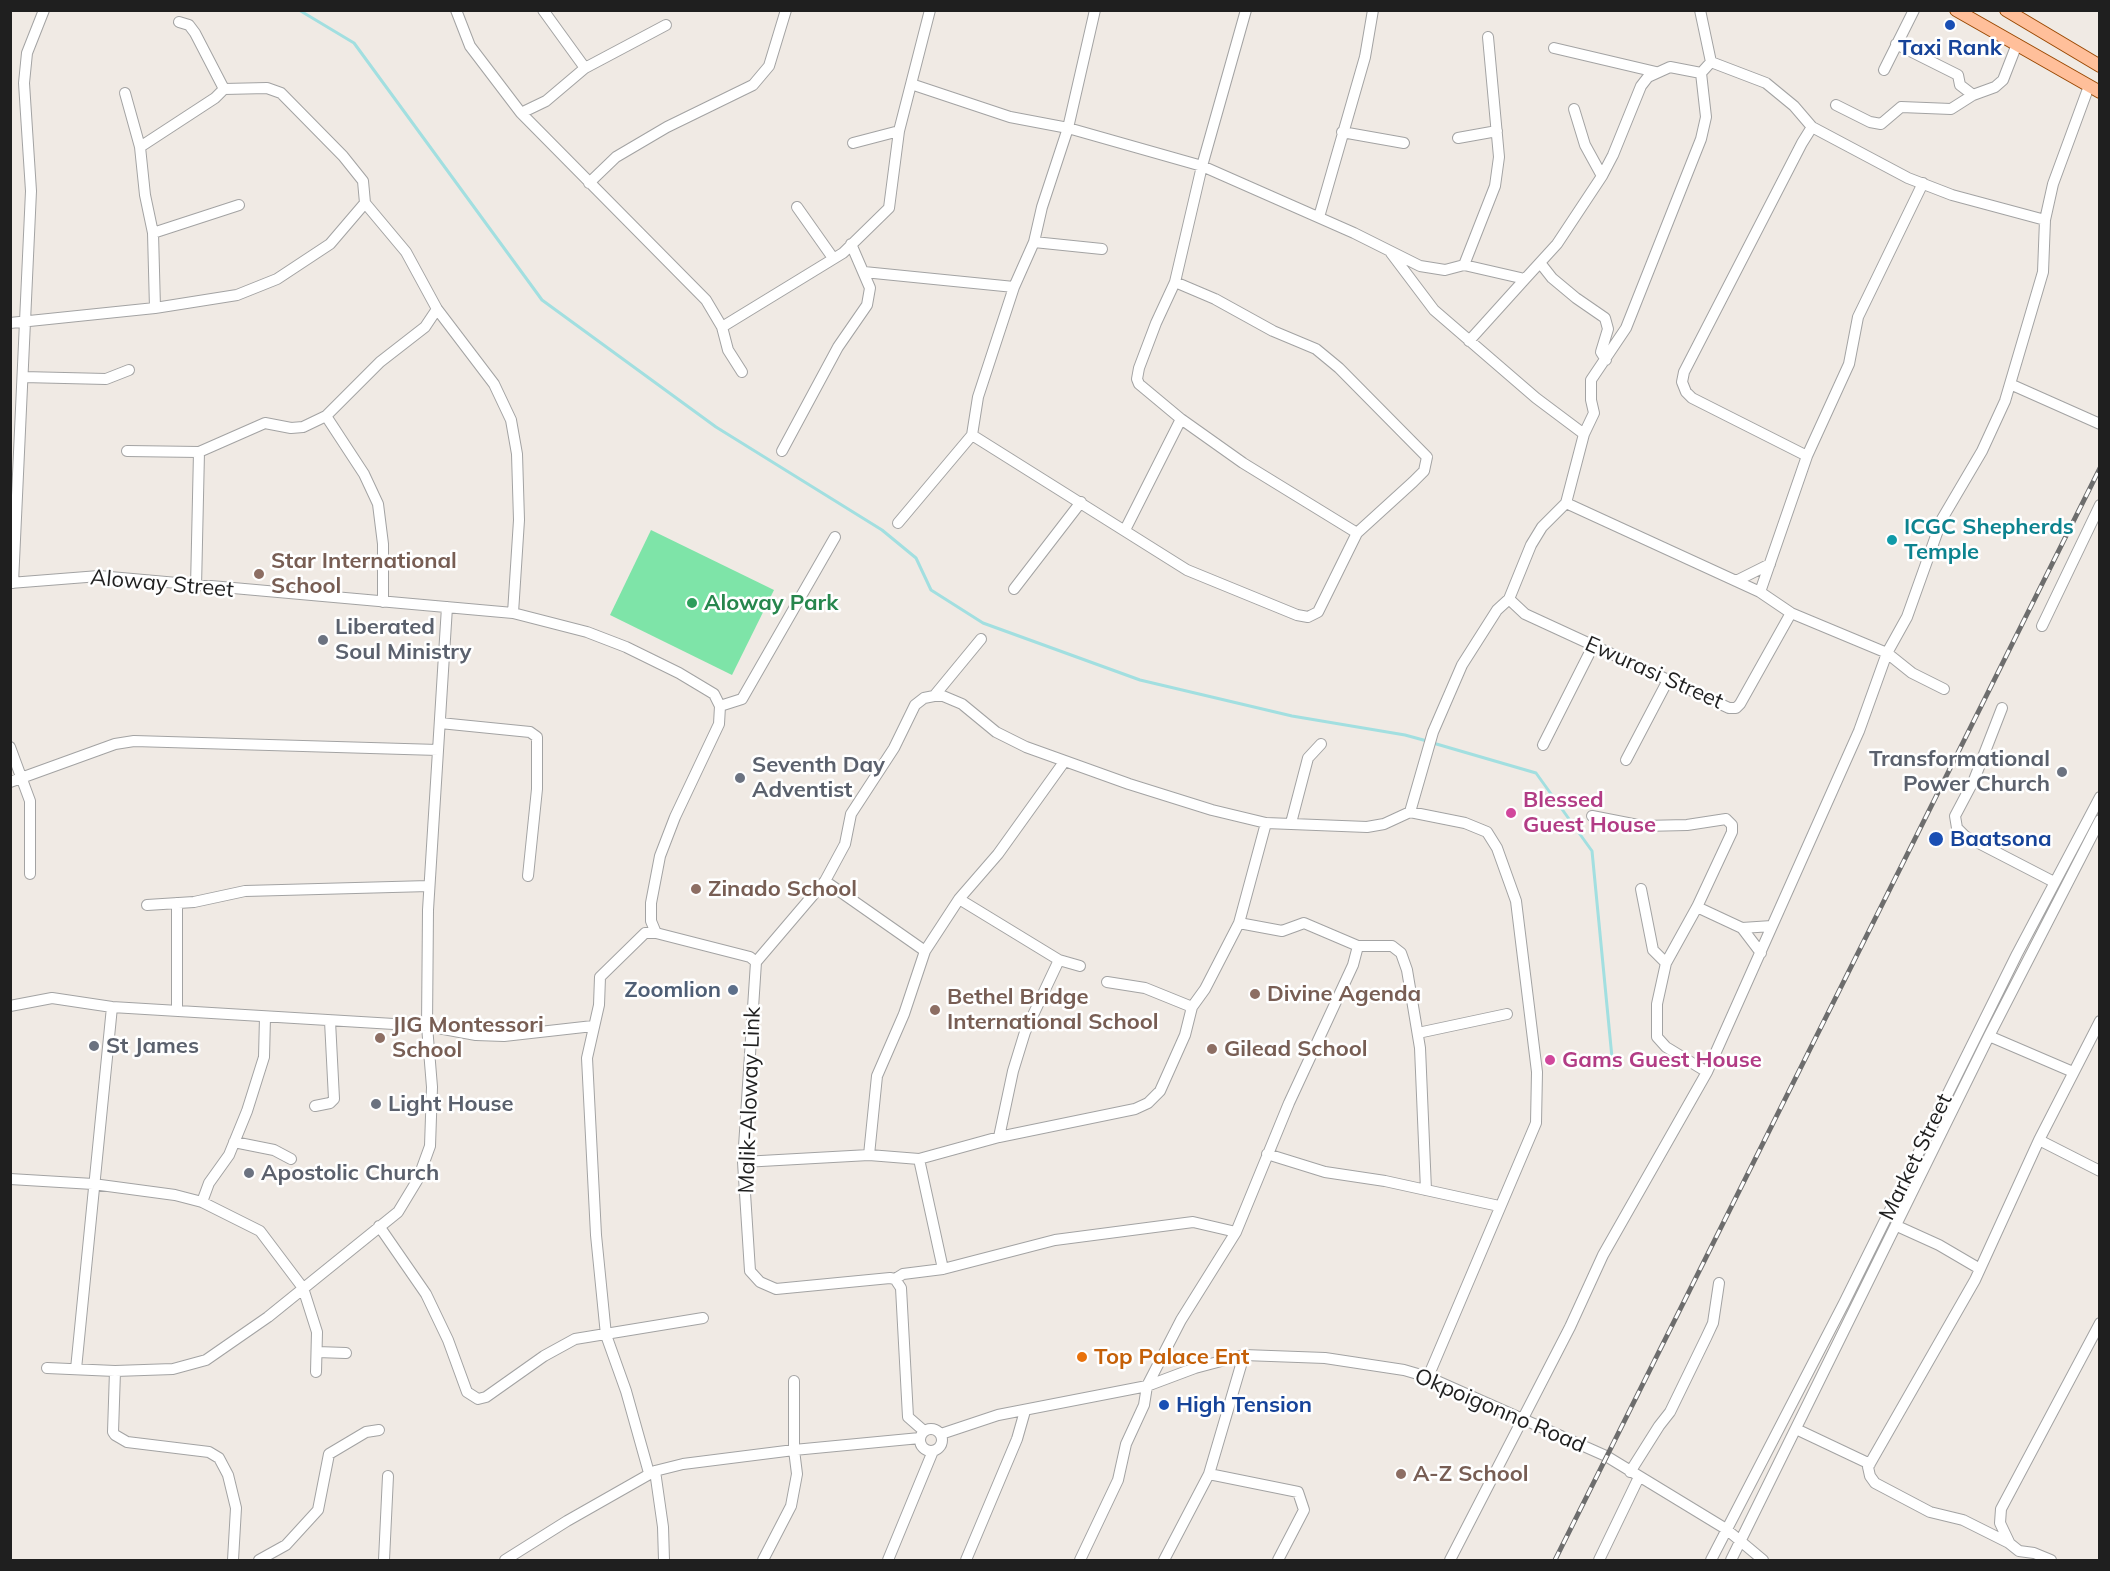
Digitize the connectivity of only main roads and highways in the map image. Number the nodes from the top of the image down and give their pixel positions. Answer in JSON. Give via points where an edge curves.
{"nodes":[{"id":1,"x":1956,"y":10,"type":"edge"},
{"id":2,"x":2006,"y":10,"type":"edge"},
{"id":3,"x":2100,"y":66,"type":"edge"},
{"id":4,"x":2094,"y":88,"type":"edge"}],
"edges":[{"from":1,"to":4,"type":"main road"},
{"from":2,"to":3,"type":"main road"}]}
